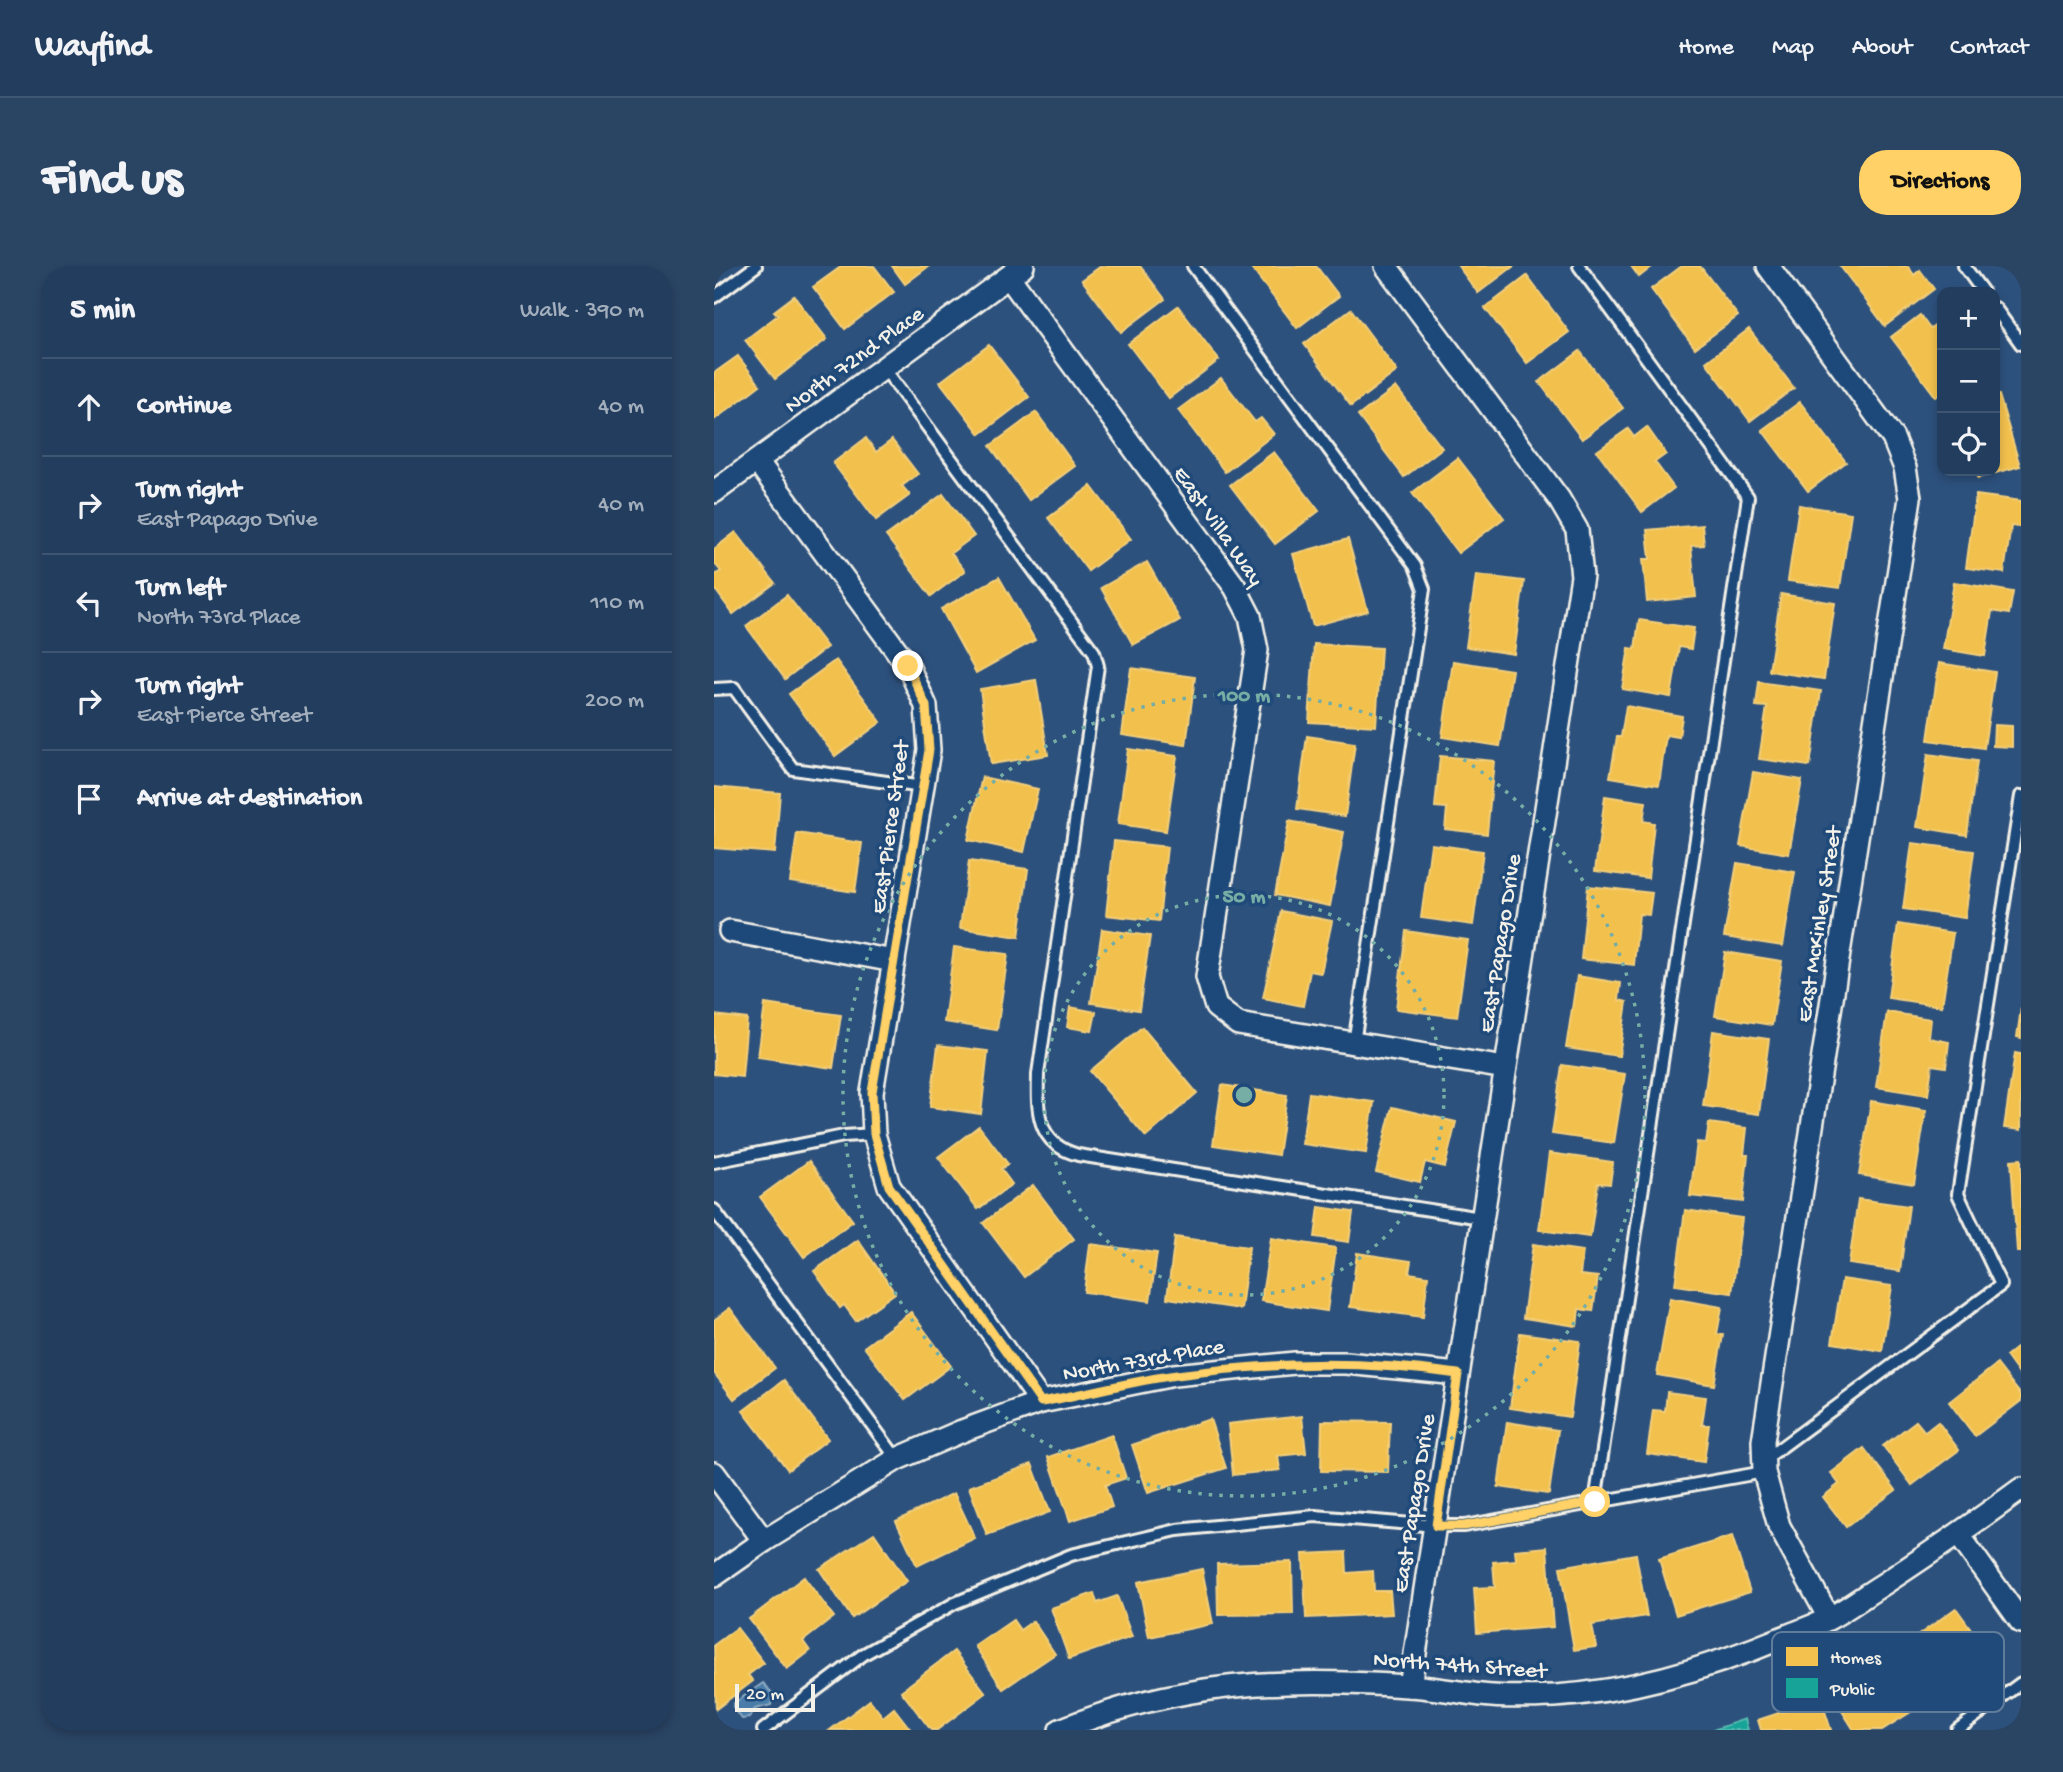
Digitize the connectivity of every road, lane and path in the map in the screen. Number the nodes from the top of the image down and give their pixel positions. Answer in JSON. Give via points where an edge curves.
{"nodes":[{"id":1,"x":756,"y":266,"type":"edge"},
{"id":2,"x":1193,"y":266,"type":"edge"},
{"id":3,"x":1386,"y":266,"type":"edge"},
{"id":4,"x":1579,"y":266,"type":"edge"},
{"id":5,"x":1768,"y":266,"type":"edge"},
{"id":6,"x":1964,"y":266,"type":"edge"},
{"id":7,"x":1016,"y":271,"type":"edge"},
{"id":8,"x":1979,"y":287,"type":"edge"},
{"id":9,"x":714,"y":297,"type":"edge"},
{"id":10,"x":2000,"y":315,"type":"edge"},
{"id":11,"x":2021,"y":344,"type":"edge"},
{"id":12,"x":884,"y":368,"type":"junction"},
{"id":13,"x":757,"y":461,"type":"junction"},
{"id":14,"x":714,"y":492,"type":"edge"},
{"id":15,"x":714,"y":689,"type":"edge"},
{"id":16,"x":923,"y":787,"type":"junction"},
{"id":17,"x":2021,"y":796,"type":"edge"},
{"id":18,"x":730,"y":932,"type":"dead end"},
{"id":19,"x":894,"y":961,"type":"junction"},
{"id":20,"x":1354,"y":1043,"type":"junction"},
{"id":21,"x":1505,"y":1068,"type":"junction"},
{"id":22,"x":874,"y":1134,"type":"junction"},
{"id":23,"x":714,"y":1162,"type":"edge"},
{"id":24,"x":714,"y":1210,"type":"edge"},
{"id":25,"x":1481,"y":1218,"type":"junction"},
{"id":26,"x":1458,"y":1374,"type":"junction"},
{"id":27,"x":1041,"y":1402,"type":"junction"},
{"id":28,"x":897,"y":1459,"type":"junction"},
{"id":29,"x":1764,"y":1466,"type":"junction"},
{"id":30,"x":714,"y":1473,"type":"edge"},
{"id":31,"x":2021,"y":1489,"type":"edge"},
{"id":32,"x":1595,"y":1502,"type":"junction"},
{"id":33,"x":1436,"y":1526,"type":"junction"},
{"id":34,"x":1959,"y":1535,"type":"junction"},
{"id":35,"x":764,"y":1541,"type":"junction"},
{"id":36,"x":714,"y":1576,"type":"edge"},
{"id":37,"x":1829,"y":1618,"type":"junction"},
{"id":38,"x":2021,"y":1622,"type":"edge"},
{"id":39,"x":1795,"y":1632,"type":"edge"},
{"id":40,"x":1772,"y":1642,"type":"edge"},
{"id":41,"x":2021,"y":1683,"type":"edge"},
{"id":42,"x":1410,"y":1686,"type":"junction"},
{"id":43,"x":2004,"y":1695,"type":"edge"},
{"id":44,"x":1982,"y":1712,"type":"edge"},
{"id":45,"x":1091,"y":1724,"type":"edge"},
{"id":46,"x":763,"y":1730,"type":"edge"},
{"id":47,"x":1060,"y":1730,"type":"edge"},
{"id":48,"x":1957,"y":1730,"type":"edge"}],
"edges":[{"from":1,"to":9,"type":"lane"},
{"from":2,"to":20,"type":"lane","via":[[1415,566],[1424,589]]},
{"from":3,"to":21,"type":"street","name":"East Papago Drive","via":[[1559,499],[1577,530],[1581,551],[1582,576]]},
{"from":4,"to":32,"type":"lane","via":[[1748,497]]},
{"from":5,"to":29,"type":"street","name":"East McKinley Street","via":[[1893,438],[1906,468],[1910,498],[1763,1441]]},
{"from":6,"to":8,"type":"lane"},
{"from":7,"to":12,"type":"street","name":"North 72nd Place"},
{"from":7,"to":20,"type":"street","name":"East Villa Way","via":[[1235,587],[1250,616],[1257,650],[1207,976],[1216,1007],[1238,1024]]},
{"from":10,"to":11,"type":"lane"},
{"from":12,"to":13,"type":"street","name":"North 72nd Place"},
{"from":12,"to":25,"type":"lane","via":[[1094,652],[1098,666],[1038,1074],[1037,1112],[1046,1133],[1062,1151],[1078,1155]]},
{"from":13,"to":14,"type":"street","name":"North 72nd Place"},
{"from":13,"to":16,"type":"street","name":"East Pierce Street","via":[[908,666],[926,706],[929,750]]},
{"from":15,"to":16,"type":"lane","via":[[734,688],[793,769]]},
{"from":16,"to":19,"type":"street","name":"East Pierce Street"},
{"from":17,"to":29,"type":"lane","via":[[1958,1194],[2001,1285]]},
{"from":18,"to":19,"type":"street"},
{"from":19,"to":22,"type":"street","name":"East Pierce Street","via":[[872,1092]]},
{"from":20,"to":21,"type":"street","name":"East Villa Way"},
{"from":21,"to":25,"type":"street","name":"East Papago Drive"},
{"from":22,"to":23,"type":"lane"},
{"from":22,"to":27,"type":"street","name":"East Pierce Street","via":[[889,1186]]},
{"from":24,"to":28,"type":"lane"},
{"from":25,"to":26,"type":"street","name":"East Papago Drive"},
{"from":26,"to":27,"type":"street","name":"North 73rd Place","via":[[1295,1363],[1174,1375]]},
{"from":26,"to":33,"type":"street","name":"East Papago Drive"},
{"from":27,"to":28,"type":"street","name":"North 73rd Place"},
{"from":28,"to":35,"type":"street","name":"North 73rd Place"},
{"from":29,"to":32,"type":"lane"},
{"from":29,"to":37,"type":"street","name":"East McKinley Street","via":[[1779,1526]]},
{"from":30,"to":35,"type":"street"},
{"from":31,"to":34,"type":"street","name":"North 74th Street"},
{"from":32,"to":33,"type":"lane","via":[[1464,1526]]},
{"from":33,"to":42,"type":"street","name":"East Papago Drive"},
{"from":33,"to":46,"type":"lane","via":[[1315,1516],[1177,1530],[1071,1555],[955,1603],[864,1654]]},
{"from":34,"to":37,"type":"street","name":"North 74th Street"},
{"from":34,"to":38,"type":"street"},
{"from":35,"to":36,"type":"street","name":"North 73rd Place"},
{"from":37,"to":39,"type":"street","name":"North 74th Street"},
{"from":40,"to":42,"type":"street","name":"North 74th Street","via":[[1671,1676],[1555,1696],[1497,1696]]},
{"from":41,"to":43,"type":"lane"},
{"from":42,"to":45,"type":"street","name":"North 74th Street","via":[[1279,1681],[1215,1687],[1157,1698]]},
{"from":44,"to":48,"type":"lane"},
{"from":45,"to":47,"type":"street","name":"North 74th Street"}]}
